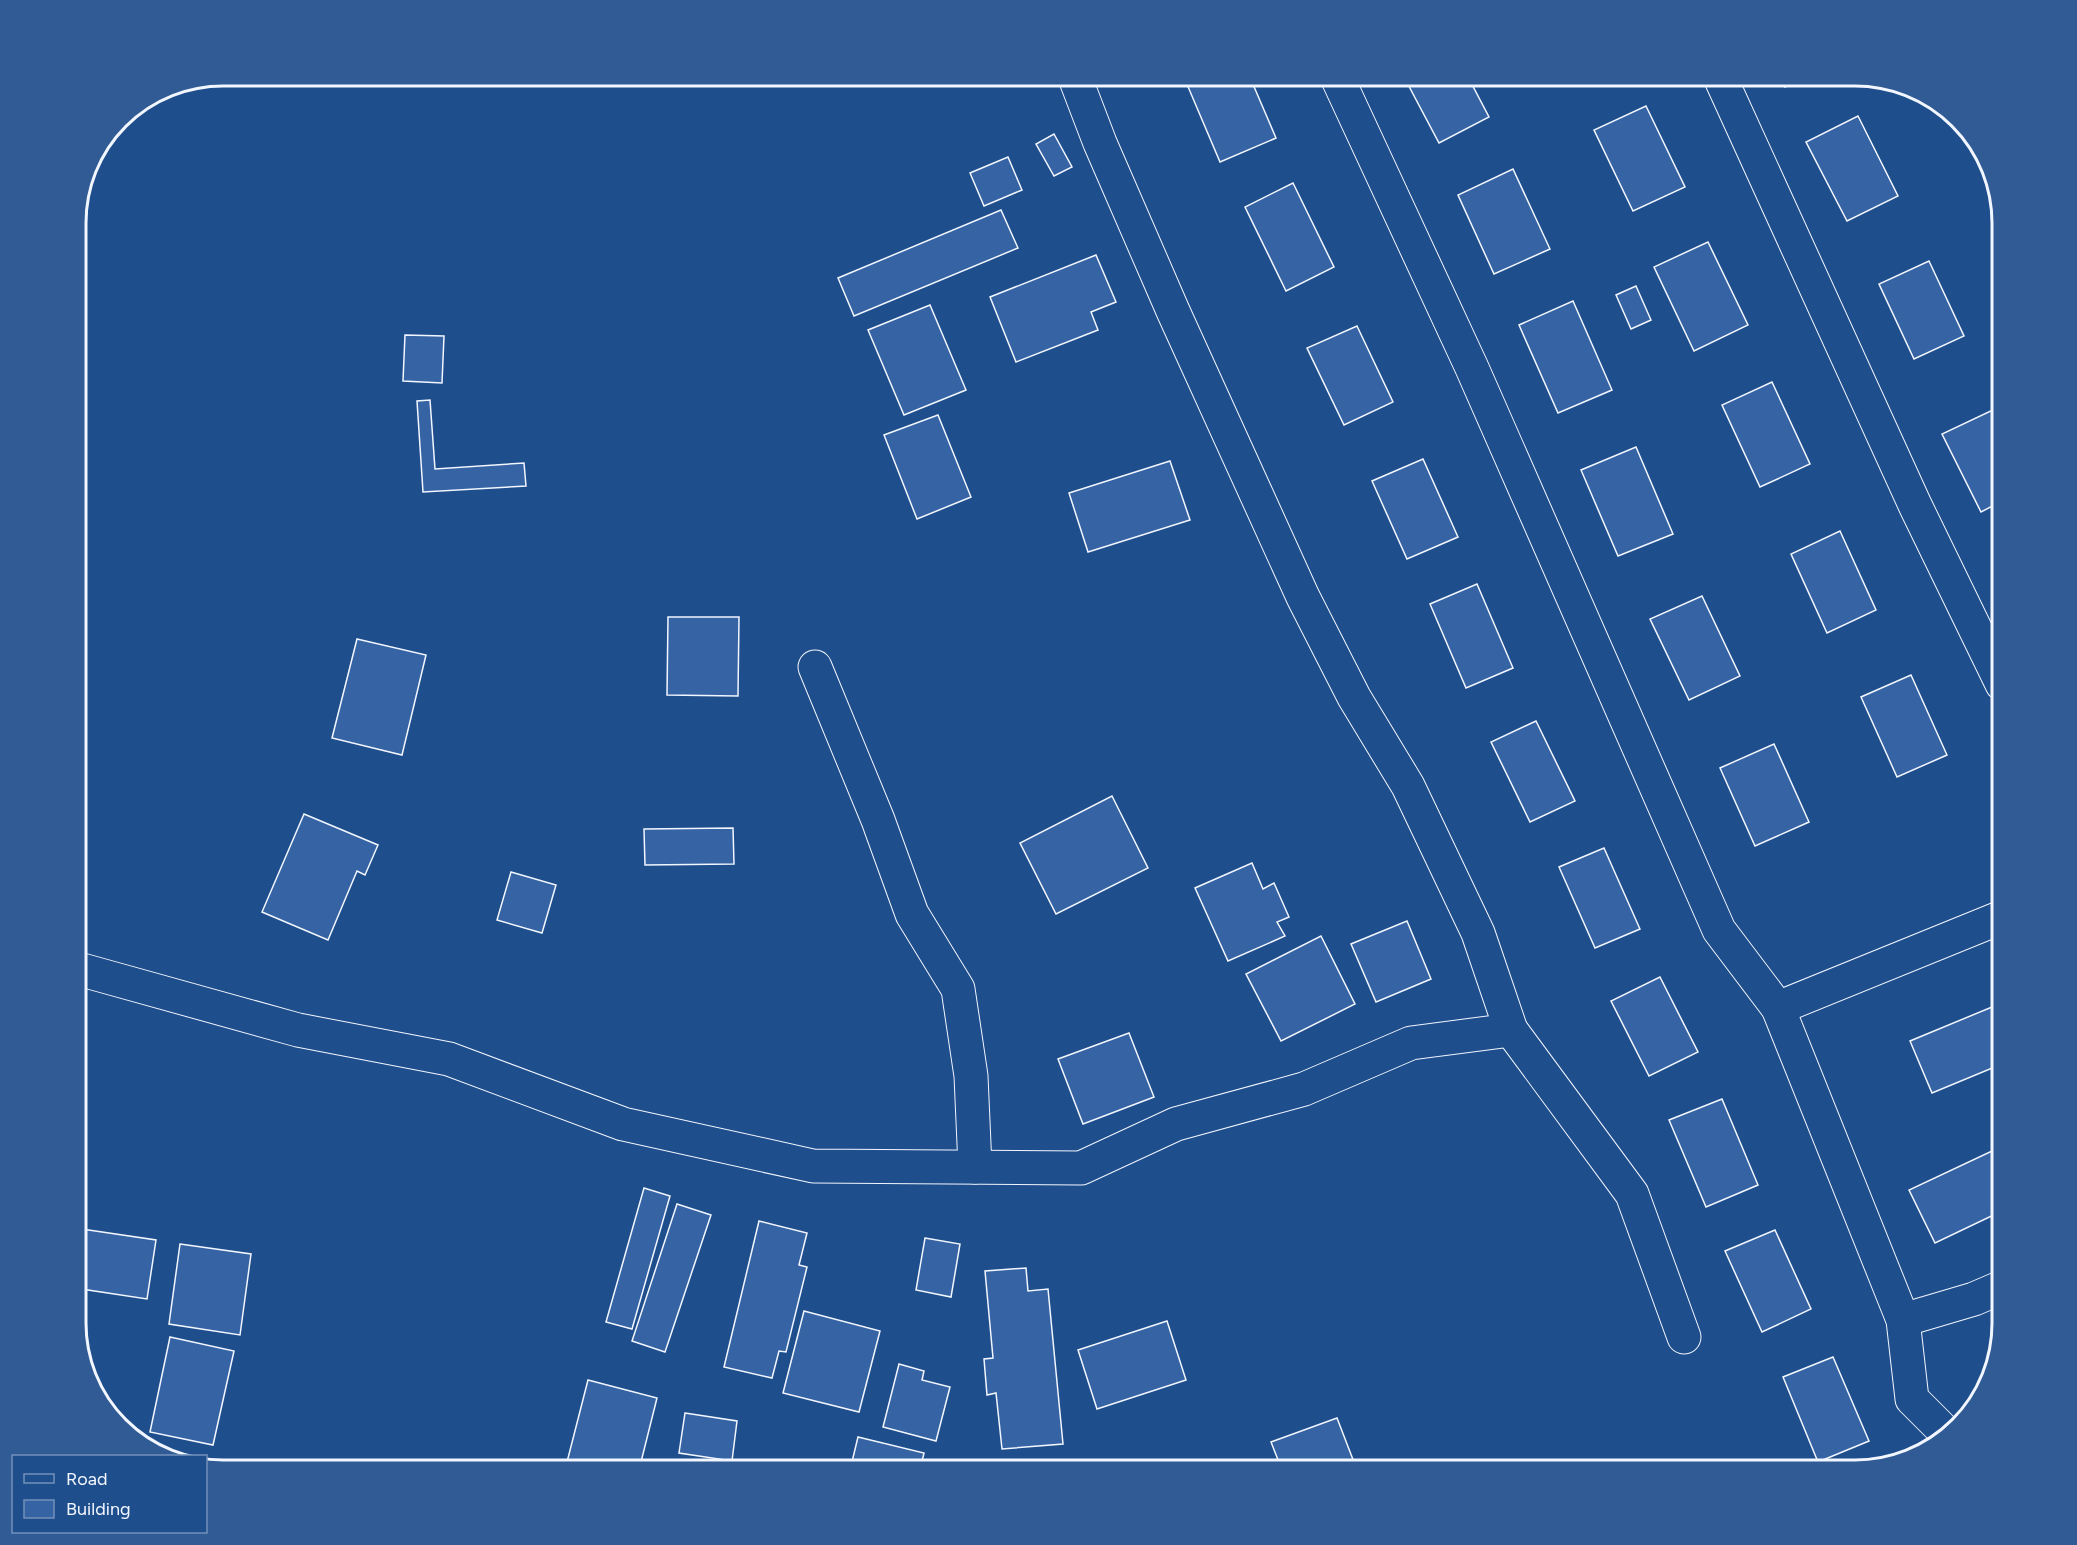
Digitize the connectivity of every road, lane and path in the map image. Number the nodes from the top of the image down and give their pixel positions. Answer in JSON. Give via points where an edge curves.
{"nodes":[{"id":1,"x":1078,"y":86,"type":"edge"},
{"id":2,"x":1341,"y":86,"type":"edge"},
{"id":3,"x":1724,"y":86,"type":"edge"},
{"id":4,"x":1992,"y":663,"type":"edge"},
{"id":5,"x":815,"y":667,"type":"dead end"},
{"id":6,"x":1992,"y":921,"type":"edge"},
{"id":7,"x":86,"y":971,"type":"edge"},
{"id":8,"x":1778,"y":1008,"type":"junction"},
{"id":9,"x":1511,"y":1030,"type":"junction"},
{"id":10,"x":975,"y":1167,"type":"junction"},
{"id":11,"x":1992,"y":1291,"type":"edge"},
{"id":12,"x":1902,"y":1320,"type":"junction"},
{"id":13,"x":1684,"y":1337,"type":"dead end"},
{"id":14,"x":1941,"y":1428,"type":"edge"}],
"edges":[{"from":1,"to":9,"type":"street","via":[[1168,300],[1303,597],[1354,697],[1408,786],[1478,933]]},
{"from":2,"to":8,"type":"street","via":[[1472,368],[1719,930]]},
{"from":3,"to":4,"type":"street"},
{"from":5,"to":10,"type":"street","via":[[912,914],[958,989],[971,1076]]},
{"from":6,"to":8,"type":"street"},
{"from":7,"to":10,"type":"street","via":[[298,1030],[449,1059],[623,1124],[802,1164]]},
{"from":8,"to":12,"type":"street"},
{"from":9,"to":10,"type":"street","via":[[1412,1043],[1304,1089],[1176,1124],[1081,1168]]},
{"from":9,"to":13,"type":"street","via":[[1632,1194]]},
{"from":11,"to":12,"type":"street"},
{"from":12,"to":14,"type":"street","via":[[1912,1399]]}]}
